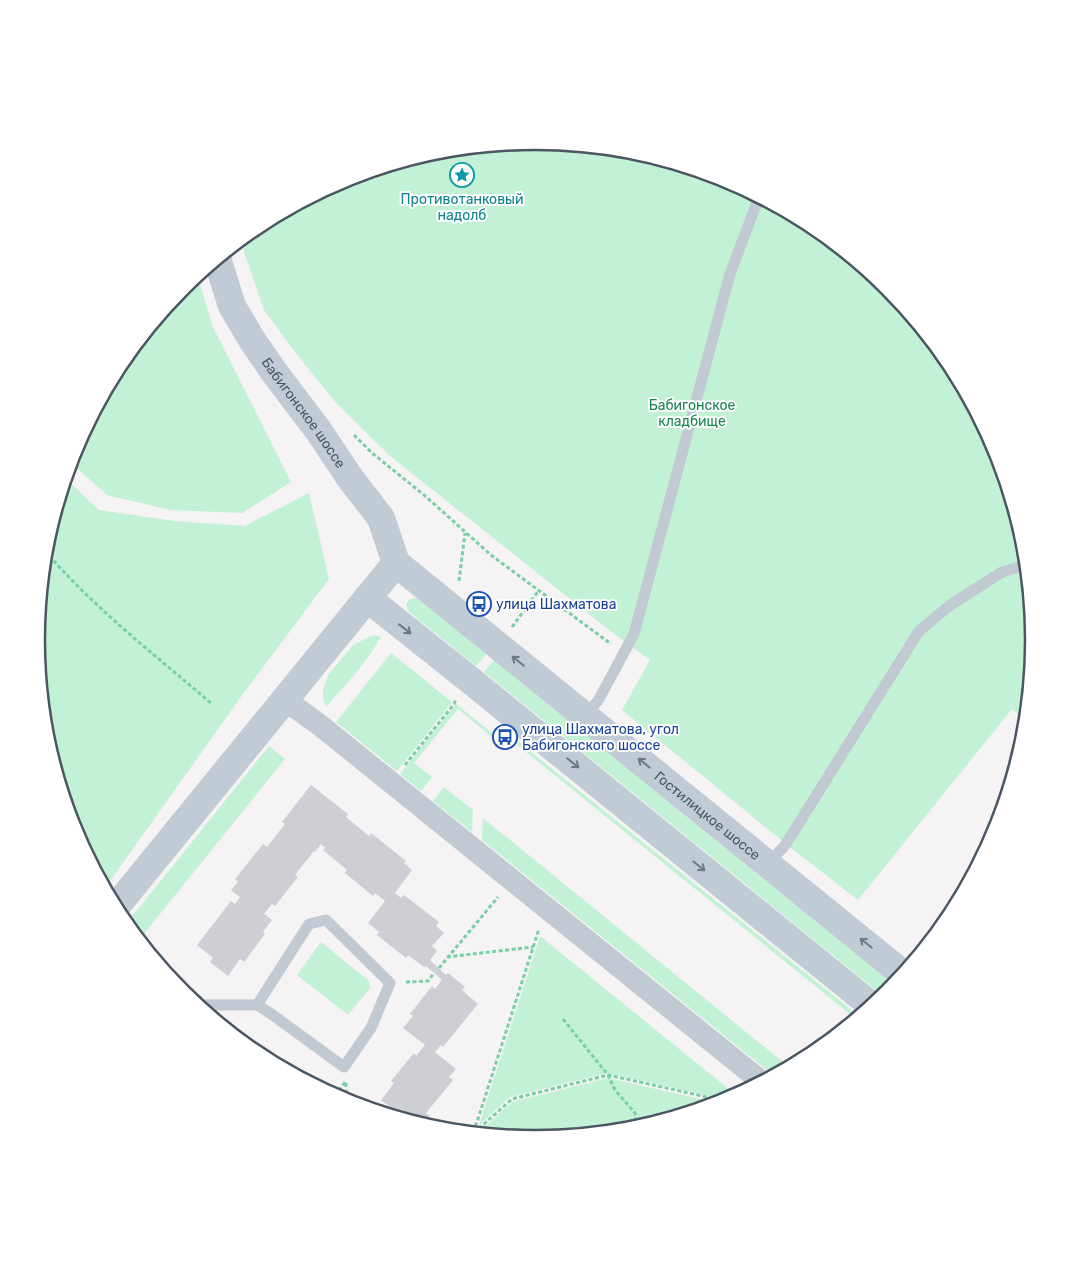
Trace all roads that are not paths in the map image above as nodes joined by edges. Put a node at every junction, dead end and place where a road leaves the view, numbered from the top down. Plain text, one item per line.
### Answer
1 (757, 203) edge
2 (220, 265) edge
3 (396, 563) junction
4 (1020, 567) edge
5 (367, 598) junction
6 (284, 699) junction
7 (586, 716) junction
8 (768, 864) junction
9 (121, 901) edge
10 (897, 969) edge
11 (866, 1001) edge
12 (209, 1005) edge
13 (257, 1006) junction
14 (756, 1077) edge

1 - 7 lane
2 - 3 street, Бабигонское шоссе
3 - 5 street
7 -> 3 street, Гостилицкое шоссе
4 - 8 lane
5 - 6 street
5 -> 11 street
6 - 9 street
6 - 14 street
8 -> 7 street, Гостилицкое шоссе
10 -> 8 street, Гостилицкое шоссе
12 - 13 lane
13 - 13 lane

